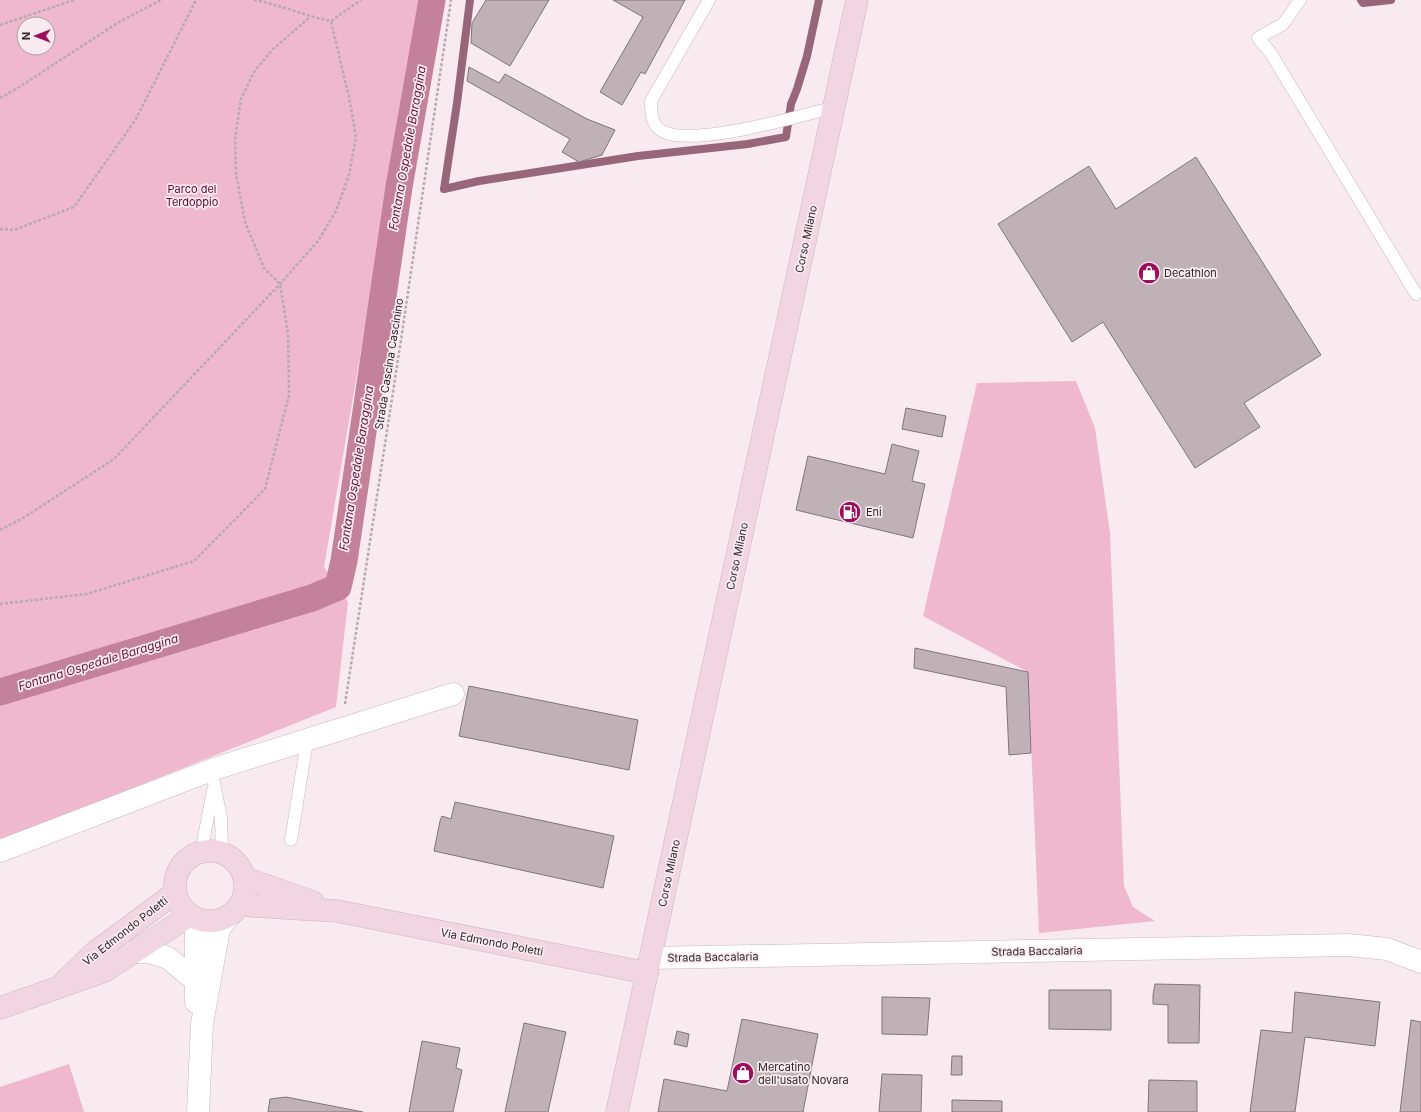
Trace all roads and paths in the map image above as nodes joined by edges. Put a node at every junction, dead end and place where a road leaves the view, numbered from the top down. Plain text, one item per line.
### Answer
1 (74, 0) edge
2 (161, 0) edge
3 (196, 0) edge
4 (254, 0) edge
5 (361, 0) edge
6 (451, 0) edge
7 (709, 0) edge
8 (858, 0) edge
9 (1300, 0) edge
10 (310, 16) junction
11 (331, 21) junction
12 (0, 25) edge
13 (0, 98) edge
14 (835, 107) junction
15 (0, 229) edge
16 (280, 284) junction
17 (1416, 294) dead end
18 (0, 530) edge
19 (0, 604) edge
20 (453, 694) dead end
21 (341, 730) junction
22 (307, 741) junction
23 (214, 776) junction
24 (291, 840) dead end
25 (0, 851) edge
26 (200, 853) junction
27 (222, 854) junction
28 (244, 878) junction
29 (176, 892) junction
30 (233, 911) junction
31 (337, 911) junction
32 (193, 917) junction
33 (133, 952) junction
34 (1421, 962) edge
35 (648, 966) junction
36 (196, 981) junction
37 (57, 988) junction
38 (0, 1008) edge
39 (202, 1024) junction
40 (198, 1112) edge
41 (617, 1112) edge

1 - 12 path
2 - 13 path
3 - 15 path
4 - 10 path
5 - 11 path
6 - 21 path, Strada Cascina Cascinino
7 - 14 lane
8 - 14 main road, Corso Milano
9 - 17 lane
10 - 11 path
10 - 16 path
11 - 16 path
14 - 35 main road, Corso Milano
16 - 18 path
16 - 19 path
20 - 21 street
21 - 22 street
22 - 23 street
22 - 24 lane
23 - 25 street
23 - 26 lane
23 - 27 lane
26 - 27 main road
26 - 29 main road, Via Edmondo Poletti
27 - 28 main road
28 - 30 main road
28 - 31 main road, Via Edmondo Poletti
29 - 32 main road, Via Edmondo Poletti
29 - 37 main road, Via Edmondo Poletti
30 - 31 main road, Via Edmondo Poletti
30 - 32 main road, Via Edmondo Poletti
30 - 39 street
31 - 35 main road, Via Edmondo Poletti
32 - 33 main road, Via Edmondo Poletti
32 - 36 street
33 - 36 street
33 - 37 main road, Via Edmondo Poletti
34 - 35 street, Strada Baccalaria
35 - 41 main road, Corso Milano
36 - 39 street
37 - 38 main road, Via Edmondo Poletti
39 - 40 street

